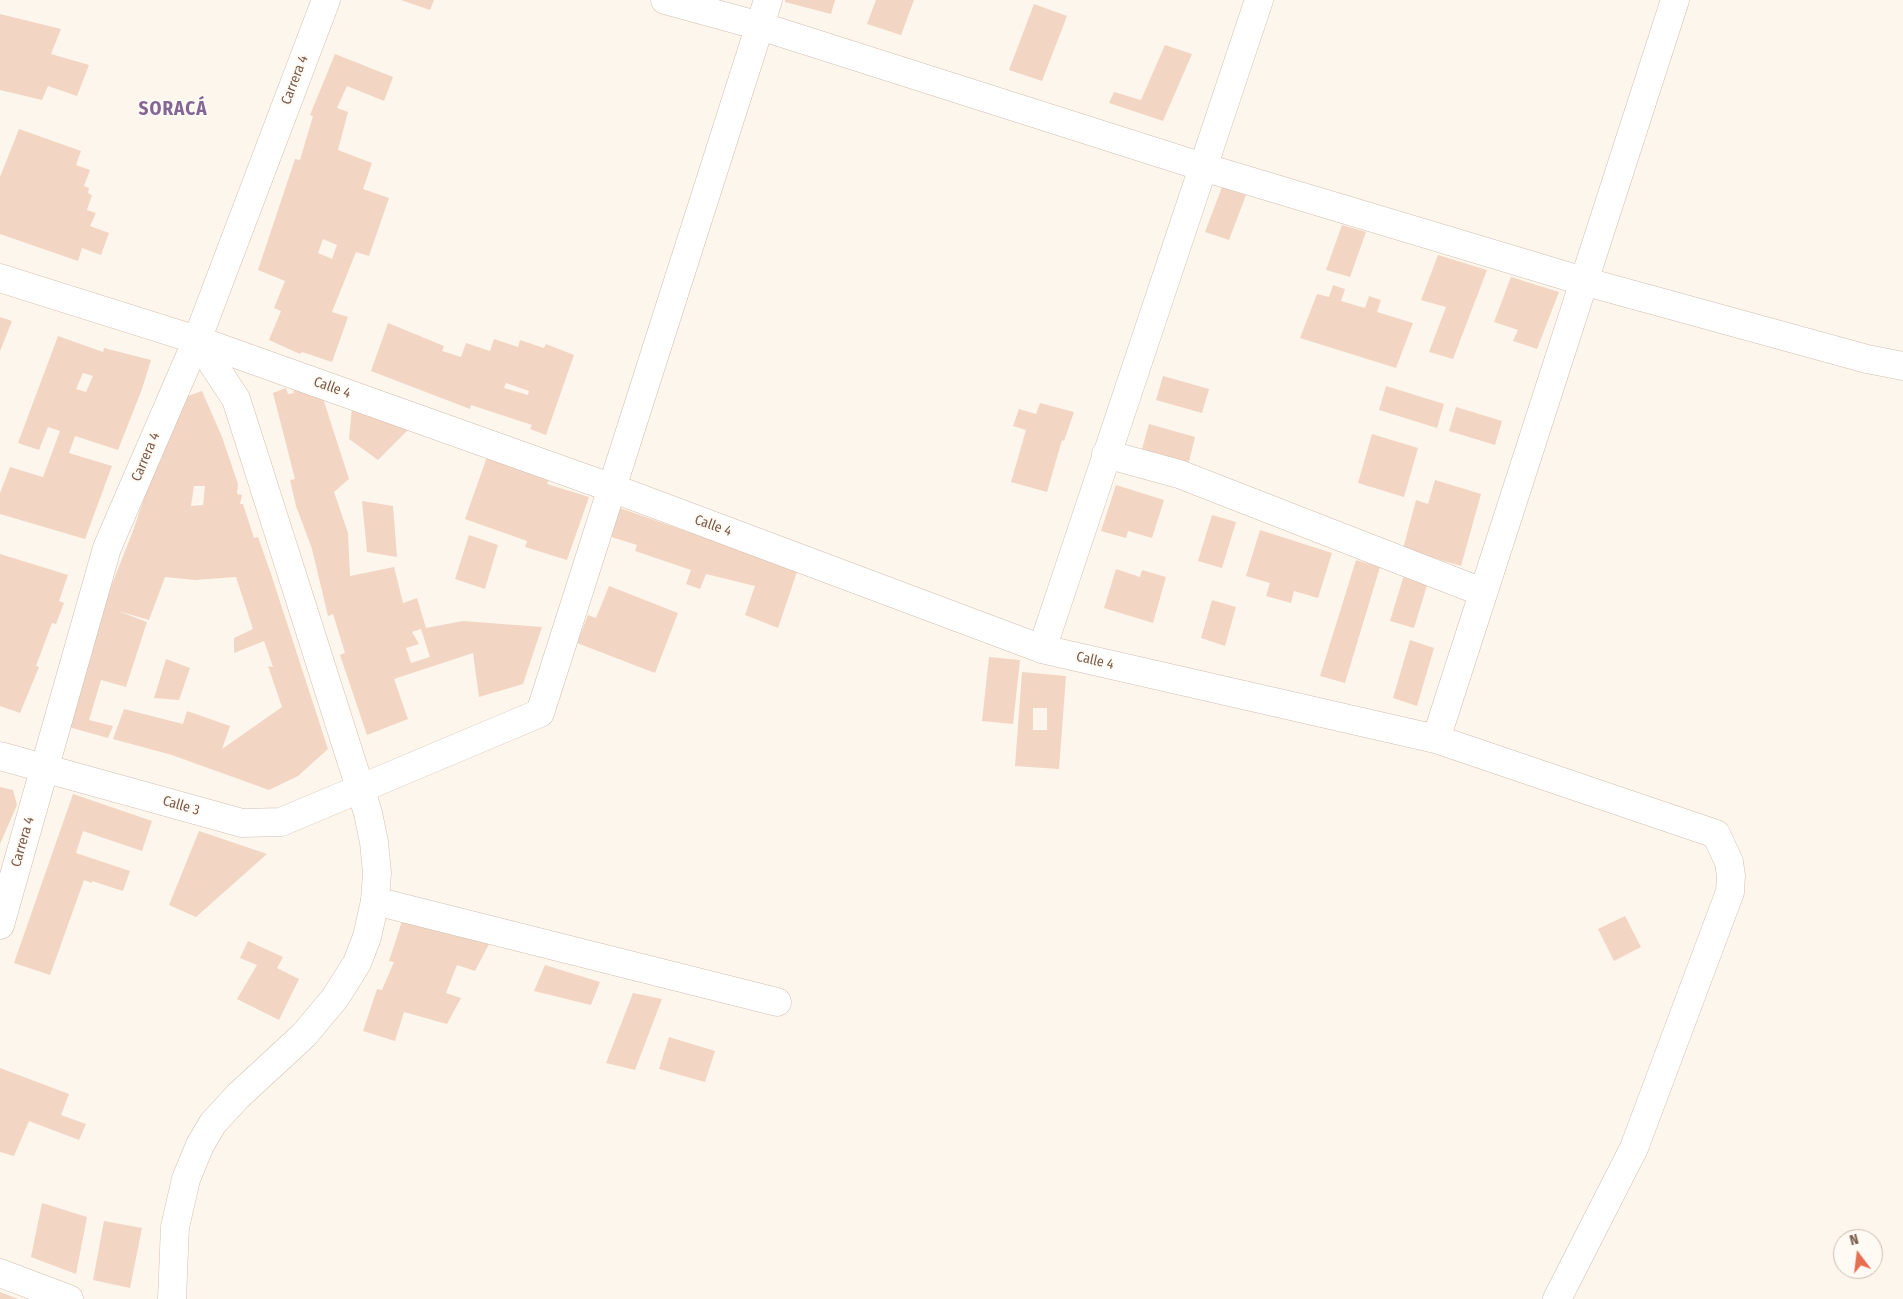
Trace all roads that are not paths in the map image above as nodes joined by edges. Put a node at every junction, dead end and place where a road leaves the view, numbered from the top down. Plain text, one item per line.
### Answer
1 (326, 0) edge
2 (664, 0) edge
3 (768, 0) edge
4 (1259, 0) edge
5 (1675, 0) edge
6 (760, 26) junction
7 (1203, 167) junction
8 (0, 278) edge
9 (1583, 280) junction
10 (197, 340) junction
11 (1903, 366) edge
12 (1106, 454) junction
13 (612, 488) junction
14 (1482, 592) junction
15 (1042, 649) junction
16 (1436, 739) junction
17 (0, 756) edge
18 (44, 768) junction
19 (359, 789) junction
20 (375, 901) junction
21 (0, 925) edge
22 (777, 1002) dead end
23 (0, 1273) edge
24 (69, 1299) edge
25 (172, 1299) edge
26 (1556, 1299) edge

1 - 10 street, Carrera 4
2 - 6 street
3 - 6 street, Calle 3
4 - 7 street
5 - 9 street
6 - 7 street
6 - 13 street, Calle 3
7 - 9 street
7 - 12 street
8 - 10 street, Calle 4
9 - 11 street
9 - 14 street
10 - 13 street, Calle 4
10 - 18 street, Carrera 4
10 - 19 street
12 - 14 street
12 - 15 street
13 - 15 street, Calle 4
13 - 19 street, Calle 3
14 - 16 street
15 - 16 street, Calle 4
16 - 26 street, Calle 4
17 - 18 street, Calle 3
18 - 19 street, Calle 3
18 - 21 street, Carrera 4
19 - 20 street
20 - 22 street
20 - 25 street
23 - 24 street

